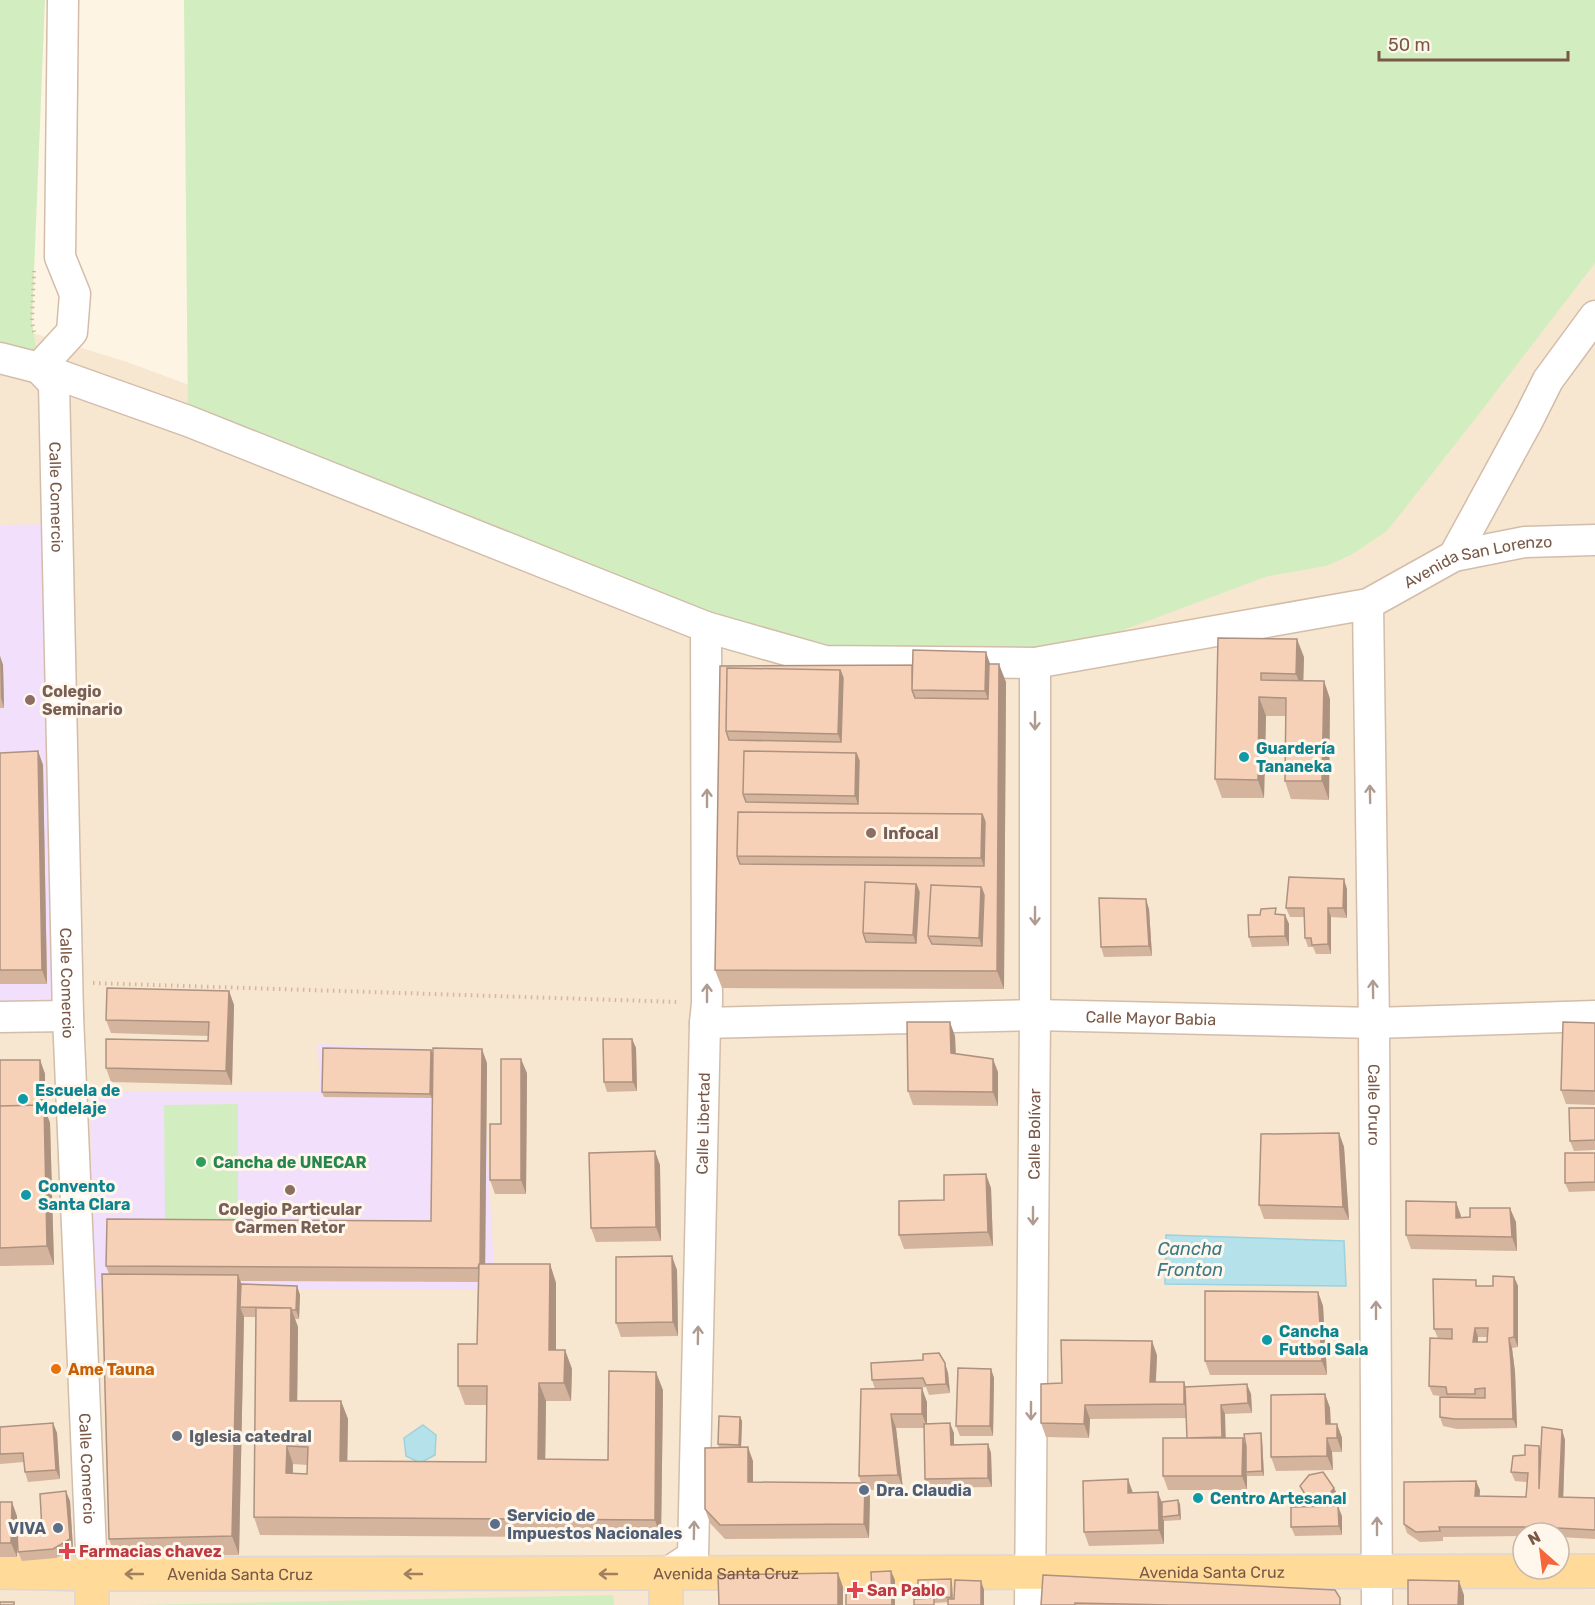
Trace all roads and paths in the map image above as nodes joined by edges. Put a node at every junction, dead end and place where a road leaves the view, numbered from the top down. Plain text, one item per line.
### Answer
1 (63, 0) edge
2 (1595, 316) edge
3 (0, 358) edge
4 (39, 368) junction
5 (1595, 540) edge
6 (1454, 556) junction
7 (1368, 604) junction
8 (706, 627) junction
9 (1035, 663) junction
10 (68, 982) junction
11 (706, 1013) junction
12 (1035, 1015) junction
13 (68, 1016) junction
14 (1595, 1016) edge
15 (0, 1017) edge
16 (1374, 1023) junction
17 (1595, 1571) edge
18 (0, 1572) edge
19 (1030, 1572) junction
20 (1377, 1572) junction
21 (92, 1589) edge
22 (666, 1590) edge
23 (1030, 1605) edge
24 (1377, 1605) edge

1 - 4 street
2 - 6 street
3 - 4 street, Avenida San Lorenzo
4 - 8 street, Avenida San Lorenzo
4 - 10 street, Calle Comercio
5 - 6 street, Avenida San Lorenzo
6 - 7 street, Avenida San Lorenzo
7 - 9 street, Avenida San Lorenzo
16 -> 7 street, Calle Oruro
8 - 9 street, Avenida San Lorenzo
11 -> 8 street, Calle Libertad
9 -> 12 street, Calle Bolívar
10 - 11 path
10 - 13 street, Calle Comercio
11 - 12 street, Calle Mayor Babia
22 -> 11 street, Calle Libertad
12 - 16 street, Calle Mayor Babia
12 -> 19 street, Calle Bolívar
13 - 15 street
13 - 21 street, Calle Comercio
14 - 16 street, Calle Mayor Babia
20 -> 16 street, Calle Oruro
17 - 20 main road, Avenida Santa Cruz
18 - 21 main road, Avenida Santa Cruz
19 - 20 main road, Avenida Santa Cruz
19 - 22 main road, Avenida Santa Cruz
19 - 23 street, Calle Bolívar
20 - 24 street, Calle Oruro
22 -> 21 main road, Avenida Santa Cruz

